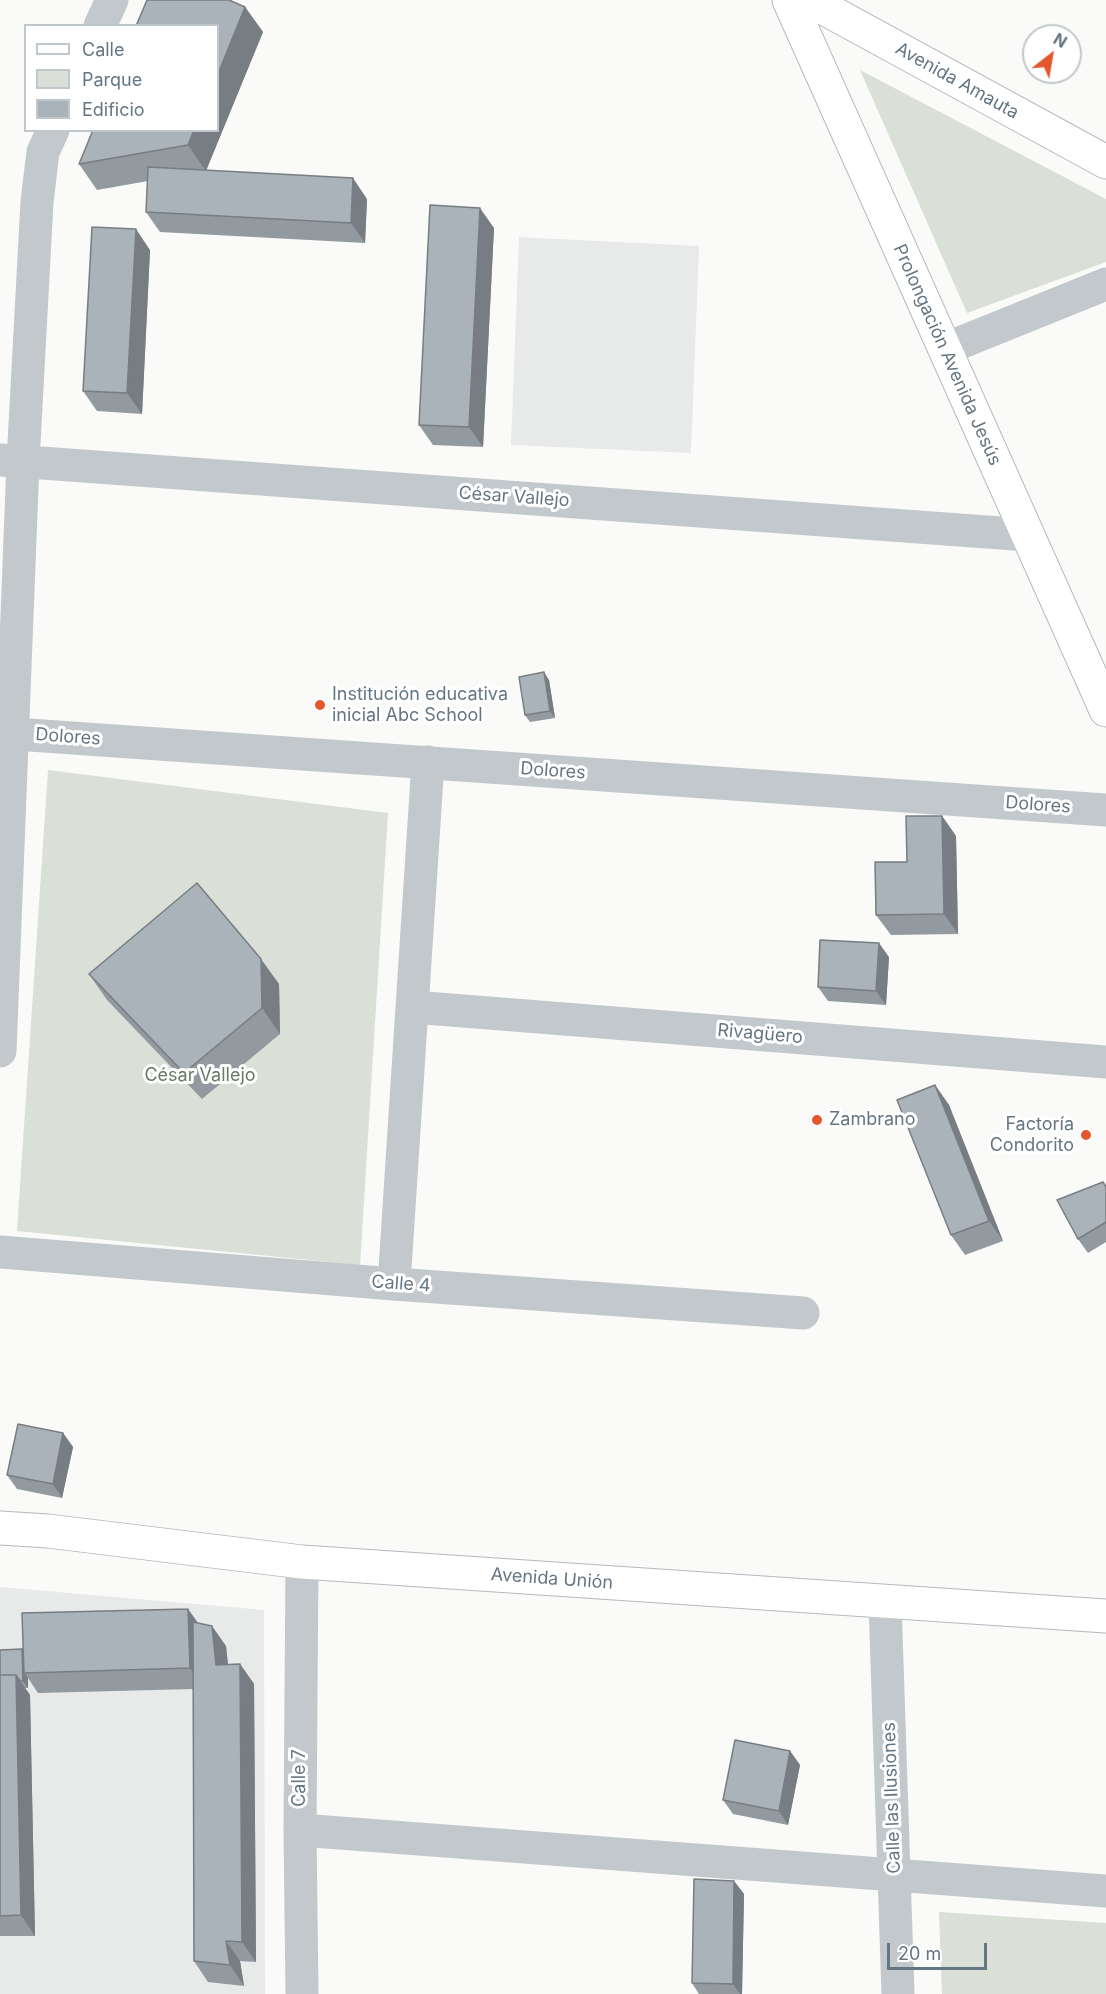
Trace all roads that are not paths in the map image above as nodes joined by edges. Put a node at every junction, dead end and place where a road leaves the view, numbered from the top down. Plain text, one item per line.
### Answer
1 (111, 0) edge
2 (789, 0) edge
3 (809, 0) edge
4 (101, 24) edge
5 (52, 132) edge
6 (1106, 162) edge
7 (1106, 284) edge
8 (945, 349) junction
9 (12, 461) edge
10 (1028, 535) junction
11 (1106, 710) edge
12 (7, 733) edge
13 (428, 762) junction
14 (1106, 810) edge
15 (413, 1007) junction
16 (0, 1051) edge
17 (1106, 1062) edge
18 (0, 1252) edge
19 (394, 1284) junction
20 (803, 1313) dead end
21 (0, 1528) edge
22 (302, 1562) junction
23 (885, 1602) junction
24 (1106, 1616) edge
25 (300, 1830) junction
26 (895, 1876) junction
27 (1106, 1891) edge
28 (302, 1994) edge
29 (898, 1994) edge

1 - 4 street
2 - 8 street, Prolongación Avenida Jesús
3 - 6 street, Avenida Amauta
5 - 9 street
7 - 8 street
8 - 10 street, Prolongación Avenida Jesús
9 - 10 street, César Vallejo
9 - 12 street
10 - 11 street, Prolongación Avenida Jesús
12 - 13 street, Dolores
12 - 16 street
13 - 14 street, Dolores
13 - 15 street
15 - 17 street, Rivagüero
15 - 19 street
18 - 19 street, Calle 4
19 - 20 street, Calle 4
21 - 22 street, Avenida Unión
22 - 23 street, Avenida Unión
22 - 25 street, Calle 7
23 - 24 street, Avenida Unión
23 - 26 street, Calle las Ilusiones
25 - 26 street
25 - 28 street, Calle 7
26 - 27 street
26 - 29 street, Calle las Ilusiones

